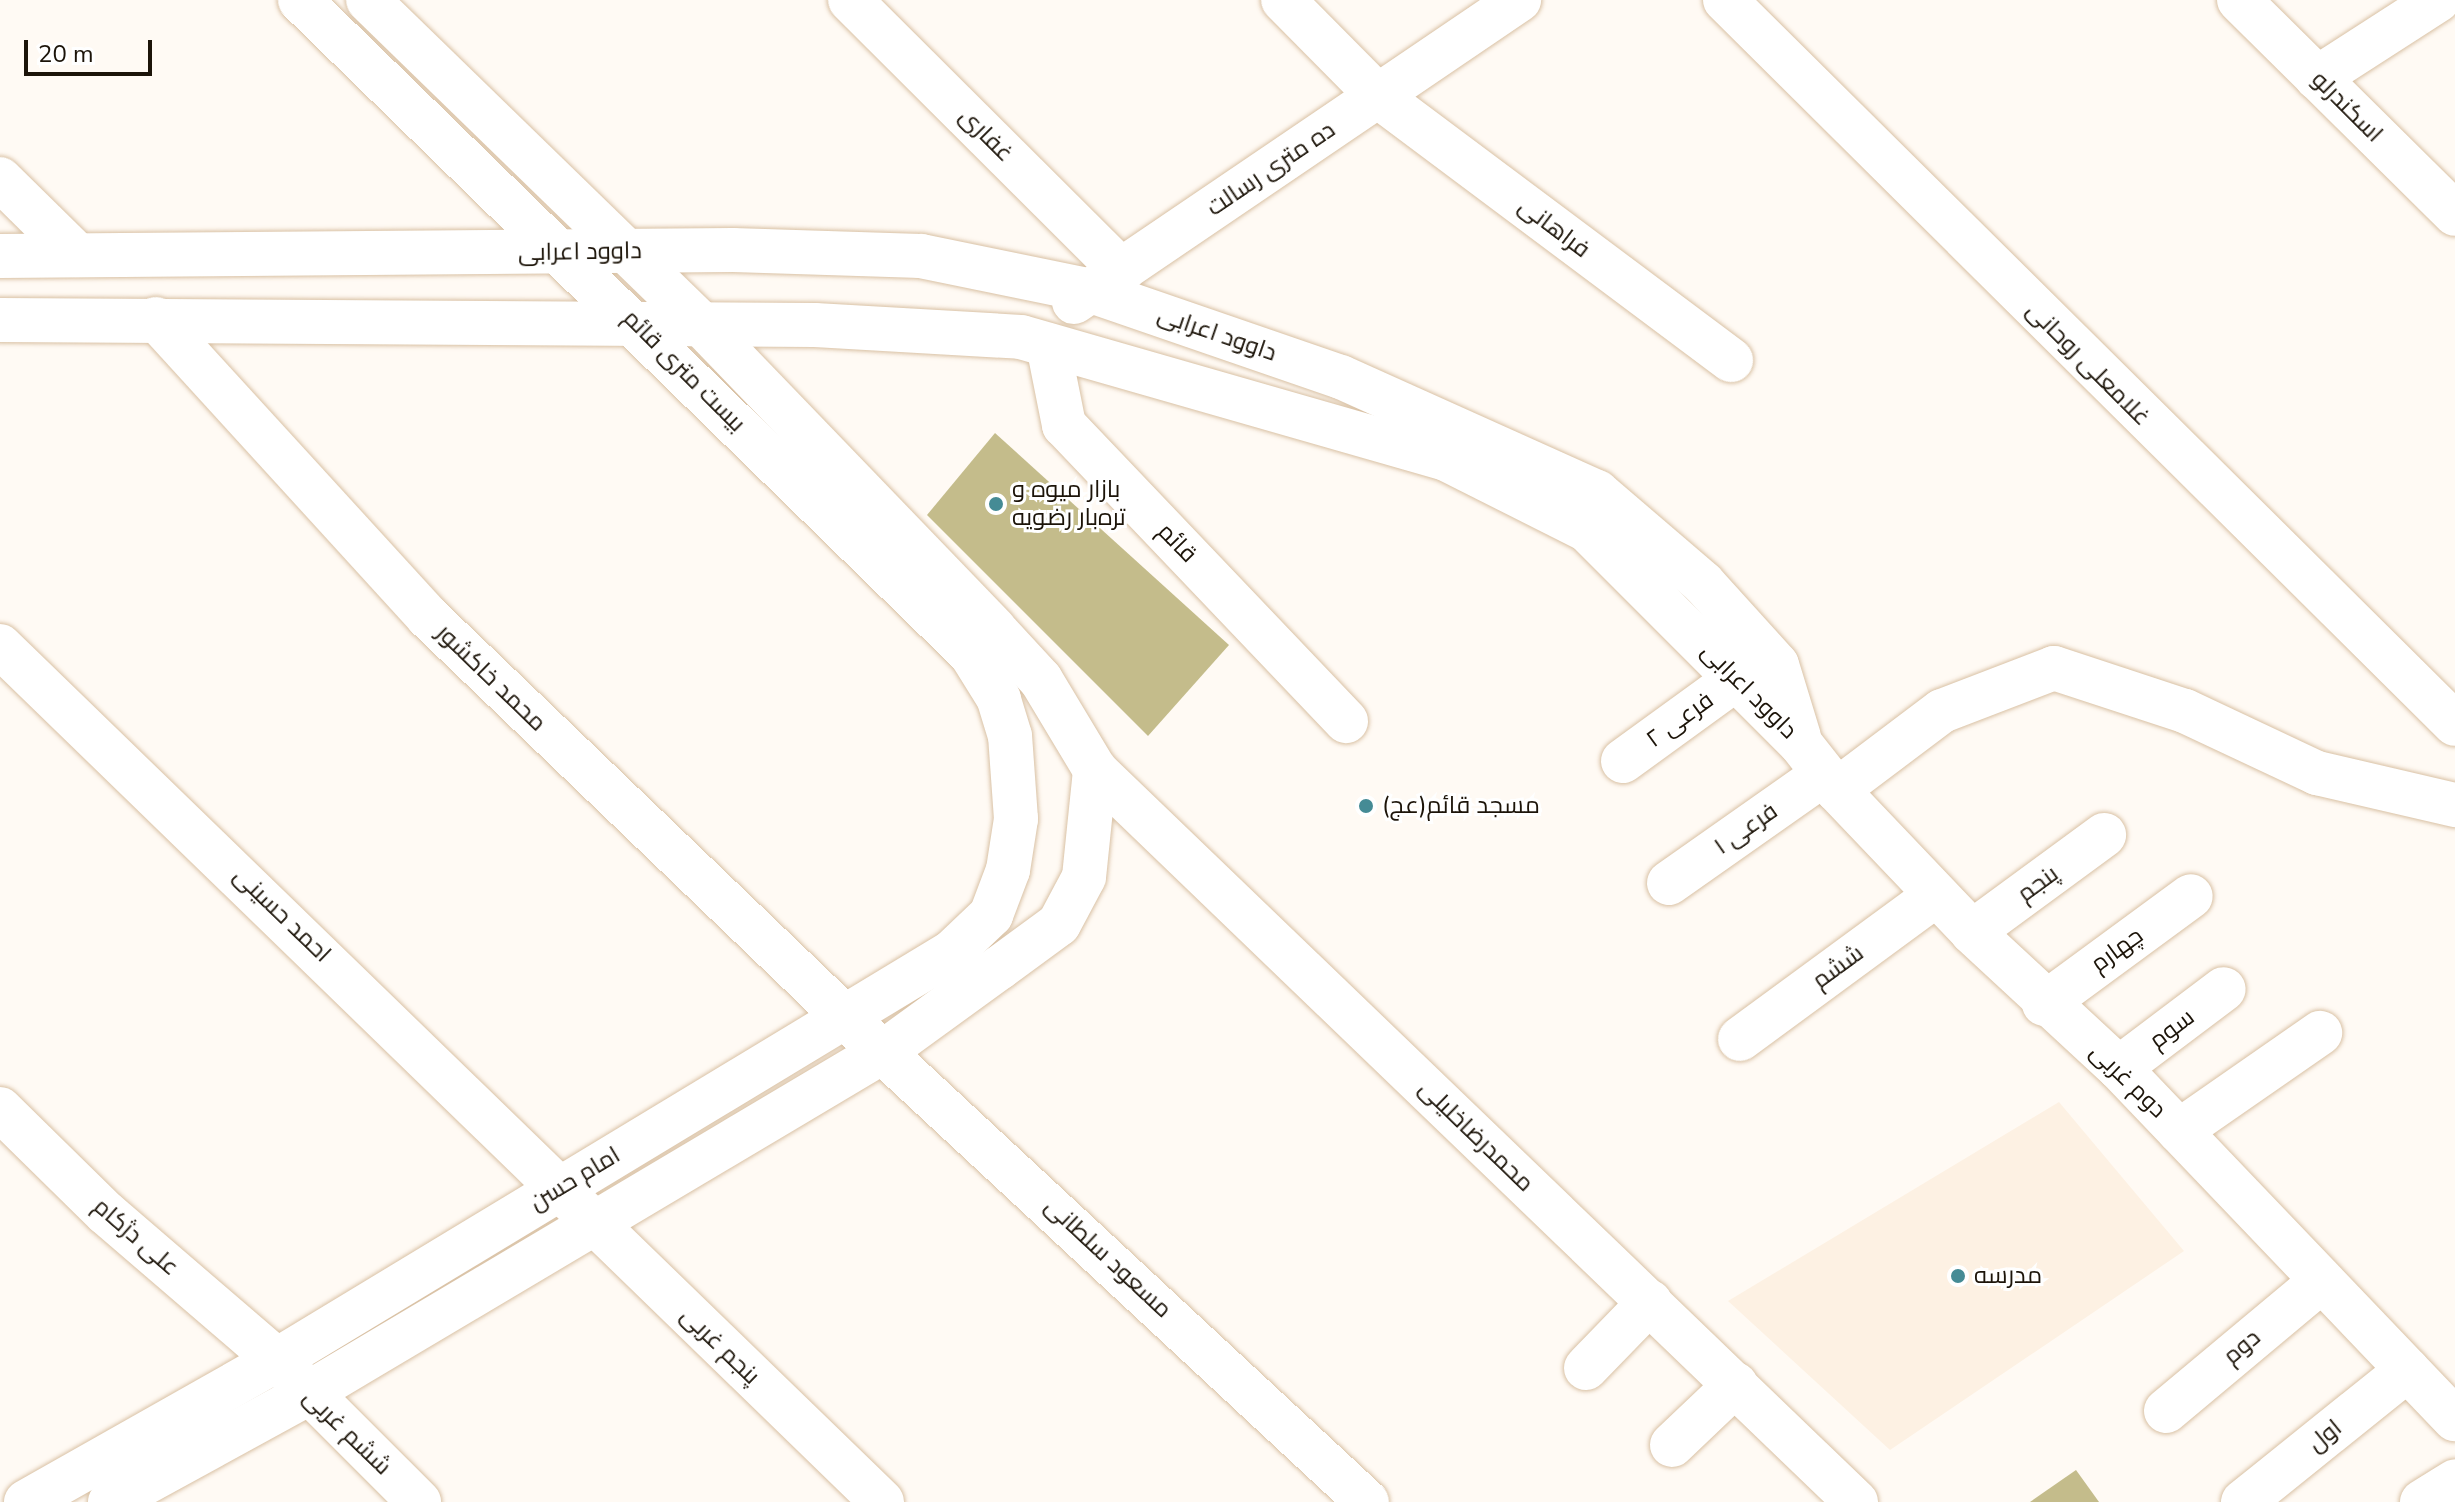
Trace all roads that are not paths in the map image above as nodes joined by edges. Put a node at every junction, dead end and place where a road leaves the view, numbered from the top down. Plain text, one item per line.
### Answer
1 (300, 0) edge
2 (368, 0) edge
3 (850, 0) edge
4 (1283, 0) edge
5 (1519, 0) edge
6 (1725, 0) edge
7 (2239, 0) edge
8 (2438, 0) edge
9 (2317, 78) junction
10 (1378, 96) junction
11 (0, 179) edge
12 (2455, 214) edge
13 (627, 251) junction
14 (564, 253) junction
15 (77, 255) junction
16 (0, 256) edge
17 (1106, 281) junction
18 (156, 319) junction
19 (0, 320) edge
20 (636, 323) junction
21 (700, 323) junction
22 (1034, 341) junction
23 (1731, 360) dead end
24 (0, 646) edge
25 (1736, 679) junction
26 (1346, 721) dead end
27 (2455, 724) edge
28 (1623, 761) dead end
29 (1820, 769) junction
30 (1095, 770) junction
31 (1017, 775) joint
32 (2455, 805) edge
33 (2104, 835) dead end
34 (1669, 883) dead end
35 (1936, 895) junction
36 (2191, 896) dead end
37 (1972, 932) junction
38 (2224, 989) dead end
39 (2044, 1004) junction
40 (846, 1018) junction
41 (2320, 1033) dead end
42 (1740, 1039) dead end
43 (886, 1050) junction
44 (2119, 1068) junction
45 (0, 1109) edge
46 (2179, 1131) junction
47 (560, 1188) junction
48 (591, 1223) junction
49 (2319, 1283) junction
50 (1650, 1302) junction
51 (277, 1360) junction
52 (1586, 1368) dead end
53 (2407, 1370) junction
54 (1736, 1384) junction
55 (307, 1394) junction
56 (2166, 1411) dead end
57 (2455, 1419) edge
58 (1672, 1445) dead end
59 (2455, 1481) edge
60 (26, 1502) edge
61 (110, 1502) edge
62 (419, 1502) edge
63 (882, 1502) edge
64 (1367, 1502) edge
65 (1856, 1502) edge
66 (2243, 1502) edge
67 (2422, 1502) edge

1 - 14 street, بیست متری قائم
2 - 13 street, بیست متری قائم
3 - 17 street, غفاری
4 - 10 street, فراهانی
5 - 10 street, ده متری رسالت
6 - 27 street, غلامعلی روحانی
7 - 9 street, اسکندرلو
8 - 9 street
9 - 12 street, اسکندرلو
10 - 17 street, ده متری رسالت
10 - 23 street, فراهانی
11 - 15 street
13 - 14 street, داوود اعرابی
13 - 17 street, داوود اعرابی
13 - 21 street, بیست متری قائم
14 - 15 street, داوود اعرابی
14 - 20 street, بیست متری قائم
15 - 16 street, داوود اعرابی
17 - 22 street, ده متری رسالت
17 - 29 street, داوود اعرابی
18 - 19 street, داوود اعرابی
18 - 20 street, داوود اعرابی
18 - 40 street, محمد خاکشور
20 - 21 street, داوود اعرابی
20 - 31 street, بیست متری قائم
21 - 22 street, داوود اعرابی
21 - 30 street, بیست متری قائم
22 - 25 street, داوود اعرابی
22 - 26 street, قائم
24 - 47 street, احمد حسینی
25 - 28 street, فرعی ۲
25 - 29 street, داوود اعرابی
29 - 32 street, فرعی ۱
29 - 34 street, فرعی ۱
29 - 35 street, دوم غربی
30 - 43 street, امام حسن
30 - 50 street, محمدرضاخلیلی
31 - 40 street, امام حسن
33 - 37 street, پنجم
35 - 37 street, دوم غربی
35 - 42 street, ششم
36 - 39 street, چهارم
37 - 39 street, دوم غربی
38 - 44 street, سوم
39 - 44 street, دوم غربی
40 - 43 street, مسعود سلطانی
40 - 47 street, امام حسن
41 - 46 street
43 - 48 street, امام حسن
43 - 64 street, مسعود سلطانی
44 - 46 street, دوم غربی
45 - 51 street, علی دژکام
46 - 49 street, دوم غربی
47 - 48 street, پنجم غربی
47 - 51 street, امام حسن
48 - 55 street, امام حسن
48 - 63 street, پنجم غربی
49 - 53 street, دوم غربی
49 - 56 street, دوم
50 - 52 street
50 - 54 street, محمدرضاخلیلی
51 - 55 street, ششم غربی
51 - 60 street, امام حسن
53 - 57 street, دوم غربی
53 - 66 street, اول
54 - 58 street
54 - 65 street, محمدرضاخلیلی
55 - 61 street, امام حسن
55 - 62 street, ششم غربی
59 - 67 street

